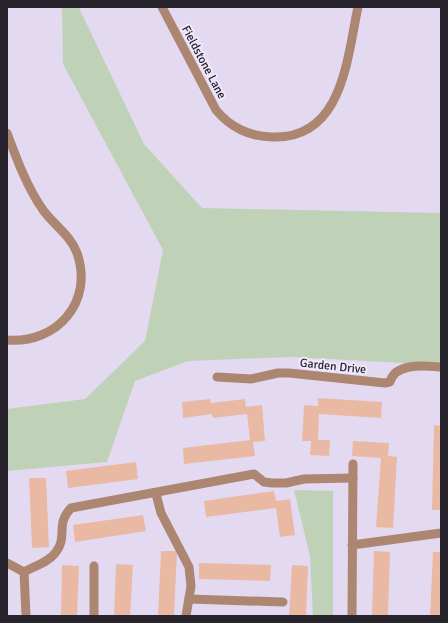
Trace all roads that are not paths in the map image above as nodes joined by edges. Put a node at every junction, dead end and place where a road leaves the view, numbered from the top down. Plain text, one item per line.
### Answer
1 (162, 7) edge
2 (358, 7) edge
3 (7, 133) edge
4 (10, 150) edge
5 (7, 340) edge
6 (441, 367) edge
7 (217, 377) dead end
8 (353, 464) dead end
9 (353, 478) junction
10 (156, 494) junction
11 (441, 532) edge
12 (352, 545) junction
13 (7, 563) edge
14 (94, 566) dead end
15 (24, 572) junction
16 (189, 599) junction
17 (283, 602) dead end
18 (352, 615) edge
19 (26, 616) edge
20 (94, 616) edge
21 (186, 616) edge

1 - 2 street, Fieldstone Lane
3 - 4 street
4 - 5 street
6 - 7 street, Garden Drive
8 - 9 street
9 - 10 street
9 - 12 street
10 - 15 street
10 - 16 street
11 - 12 street
12 - 18 street
13 - 15 street
14 - 20 street
15 - 19 street
16 - 17 street
16 - 21 street

